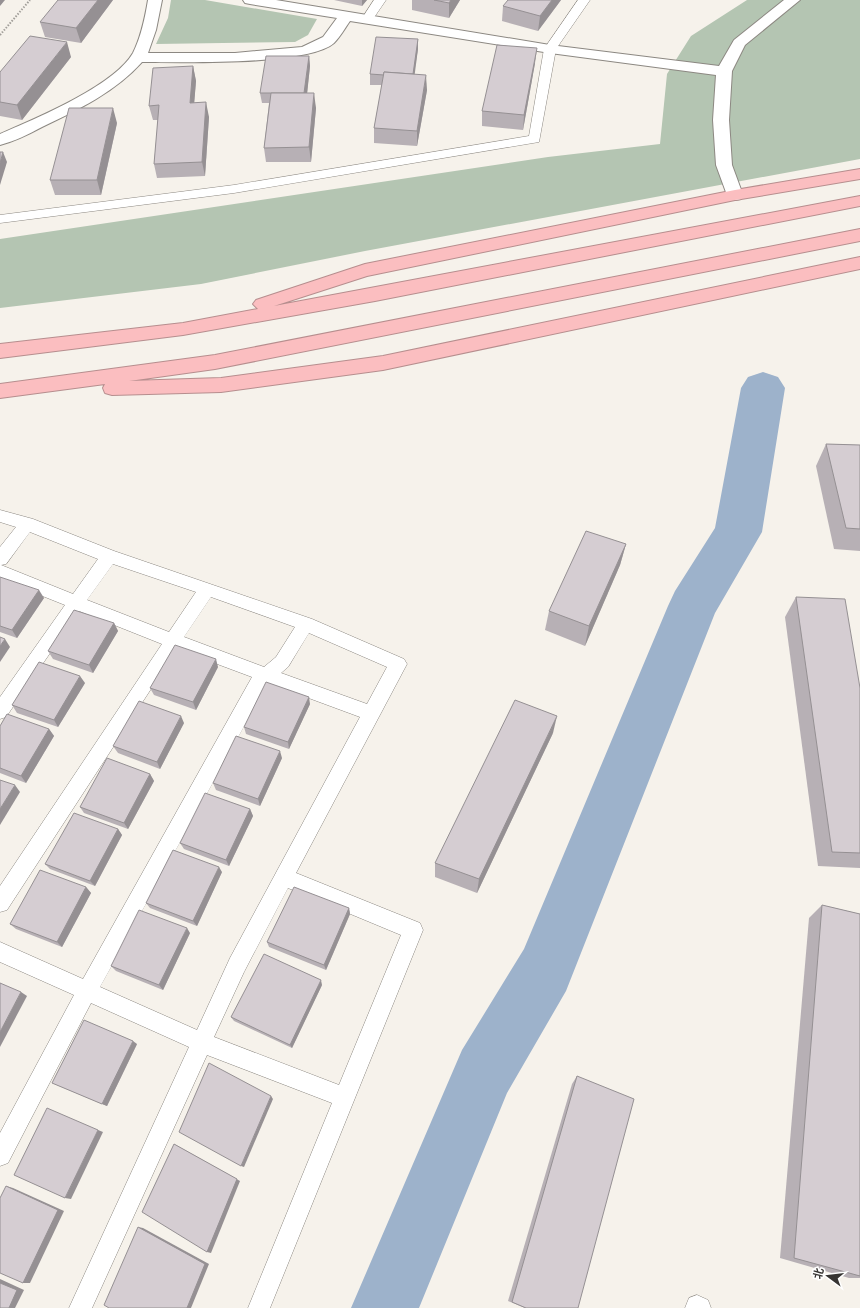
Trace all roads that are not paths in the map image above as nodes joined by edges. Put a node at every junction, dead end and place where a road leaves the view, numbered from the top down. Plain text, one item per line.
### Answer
1 (155, 0) edge
2 (250, 0) edge
3 (380, 0) edge
4 (584, 0) edge
5 (793, 0) edge
6 (346, 16) junction
7 (367, 20) junction
8 (550, 49) junction
9 (137, 58) junction
10 (724, 71) junction
11 (0, 140) edge
12 (860, 174) edge
13 (734, 195) junction
14 (860, 201) edge
15 (0, 219) edge
16 (860, 235) edge
17 (860, 263) edge
18 (183, 329) junction
19 (0, 351) edge
20 (4, 391) edge
21 (0, 516) edge
22 (26, 524) junction
23 (109, 556) junction
24 (0, 559) edge
25 (0, 572) edge
26 (207, 589) junction
27 (76, 602) junction
28 (306, 624) junction
29 (172, 640) junction
30 (266, 674) junction
31 (0, 711) edge
32 (372, 714) junction
33 (284, 877) junction
34 (0, 903) edge
35 (0, 952) edge
36 (87, 991) junction
37 (200, 1042) junction
38 (344, 1096) junction
39 (0, 1155) edge
40 (80, 1308) edge
41 (259, 1308) edge
42 (696, 1308) edge
43 (700, 1308) edge

1 - 9 street
2 - 6 street
3 - 7 lane
4 - 8 lane
5 - 10 street
6 - 7 street
6 - 9 street
7 - 8 street
8 - 10 street
8 - 15 lane
9 - 11 street
10 - 13 street
12 - 13 highway
13 - 18 highway
14 - 18 highway
16 - 20 highway
17 - 20 highway
18 - 19 highway
21 - 22 lane
22 - 23 lane
22 - 24 lane
23 - 26 lane
23 - 27 lane
25 - 27 lane
26 - 28 lane
26 - 29 lane
27 - 29 lane
27 - 31 lane
28 - 30 lane
28 - 32 lane
29 - 30 lane
29 - 34 lane
30 - 32 lane
30 - 36 lane
32 - 33 lane
33 - 37 lane
33 - 38 lane
35 - 36 lane
36 - 37 lane
36 - 39 lane
37 - 38 lane
37 - 40 lane
38 - 41 lane
42 - 43 lane

